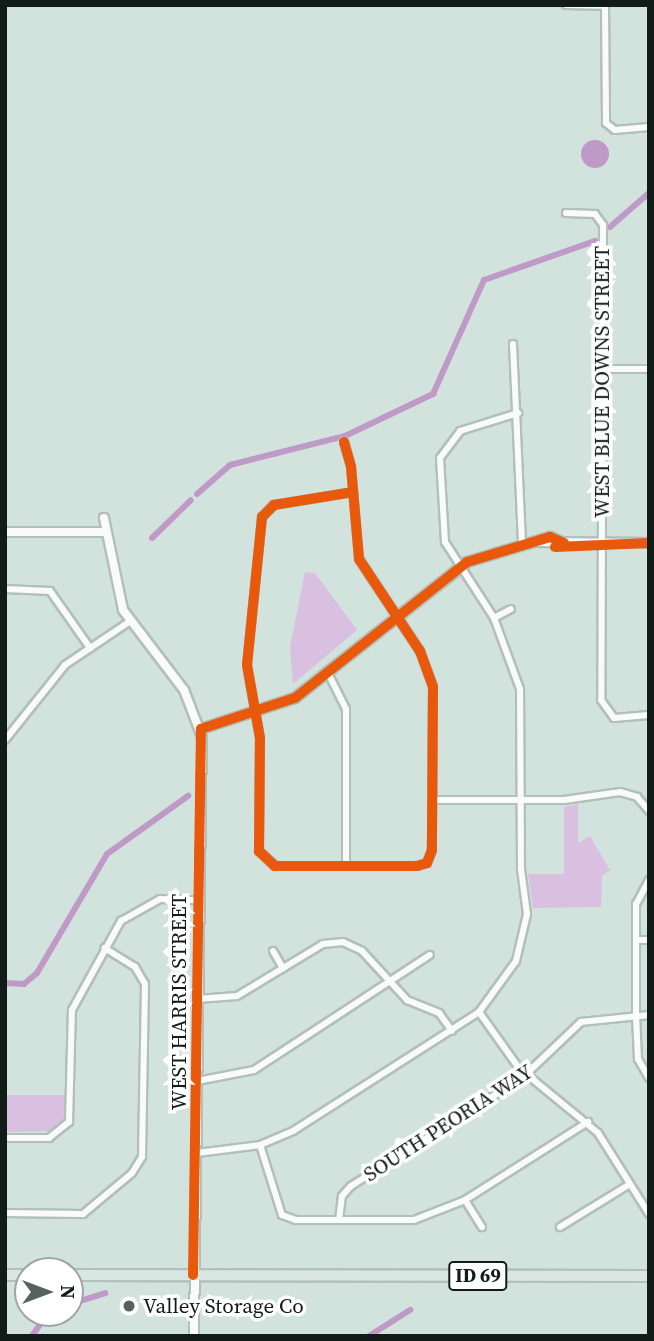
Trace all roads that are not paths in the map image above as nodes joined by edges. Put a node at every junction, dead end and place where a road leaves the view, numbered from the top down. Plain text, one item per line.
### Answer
1 (566, 5) edge
2 (605, 5) edge
3 (649, 127) edge
4 (566, 213) dead end
5 (513, 344) dead end
6 (602, 369) junction
7 (649, 369) edge
8 (518, 413) junction
9 (344, 442) dead end
10 (353, 492) junction
11 (104, 518) dead end
12 (5, 532) edge
13 (104, 532) junction
14 (602, 543) junction
15 (649, 543) edge
16 (522, 544) junction
17 (458, 567) junction
18 (5, 589) edge
19 (511, 609) dead end
20 (394, 616) junction
21 (494, 618) junction
22 (129, 622) junction
23 (90, 648) junction
24 (327, 671) junction
25 (257, 715) junction
26 (649, 715) edge
27 (201, 729) junction
28 (5, 740) edge
29 (432, 800) junction
30 (521, 800) junction
31 (649, 811) edge
32 (346, 865) junction
33 (647, 881) edge
34 (196, 900) junction
35 (636, 940) junction
36 (649, 940) edge
37 (105, 948) junction
38 (273, 951) dead end
39 (430, 955) dead end
40 (284, 968) junction
41 (390, 985) junction
42 (197, 999) junction
43 (479, 1012) junction
44 (636, 1015) junction
45 (649, 1015) edge
46 (452, 1031) junction
47 (527, 1074) junction
48 (649, 1078) edge
49 (197, 1080) junction
50 (588, 1122) junction
51 (5, 1138) edge
52 (260, 1145) junction
53 (197, 1153) junction
54 (630, 1184) junction
55 (465, 1200) junction
56 (648, 1212) edge
57 (5, 1213) edge
58 (339, 1220) junction
59 (482, 1227) dead end
60 (560, 1227) dead end
61 (84, 1275) edge
62 (193, 1275) junction
63 (649, 1276) edge
64 (194, 1336) edge

1 - 2 street
2 - 3 street
4 - 6 street, WEST BLUE DOWNS STREET
5 - 8 street
6 - 7 street
6 - 14 street, WEST BLUE DOWNS STREET
8 - 16 street
8 - 17 street
9 - 10 street
10 - 20 street
10 - 25 street
11 - 13 street, WEST HARRIS STREET
12 - 13 street
13 - 22 street, WEST HARRIS STREET
14 - 15 street
14 - 16 street
14 - 26 street, WEST BLUE DOWNS STREET
16 - 17 street
17 - 20 street
17 - 21 street
18 - 23 street
19 - 21 street
20 - 24 street
20 - 29 street
21 - 30 street
22 - 23 street
22 - 27 street, WEST HARRIS STREET
23 - 28 street
24 - 25 street
24 - 32 street
25 - 27 street
25 - 32 street
27 - 34 street, WEST HARRIS STREET
29 - 30 street
29 - 32 street
30 - 31 street
30 - 43 street
33 - 35 street
34 - 37 street
34 - 42 street, WEST HARRIS STREET
35 - 36 street
35 - 44 street
37 - 51 street
37 - 57 street
38 - 40 street
39 - 41 street
40 - 41 street
40 - 42 street
41 - 46 street
41 - 49 street
42 - 49 street, WEST HARRIS STREET
43 - 46 street
43 - 47 street
44 - 45 street, SOUTH PEORIA WAY
44 - 47 street, SOUTH PEORIA WAY
44 - 48 street
46 - 52 street
47 - 50 street
47 - 58 street, SOUTH PEORIA WAY
49 - 53 street, WEST HARRIS STREET
50 - 54 street
50 - 55 street
52 - 53 street
52 - 58 street
53 - 62 street, WEST HARRIS STREET
54 - 56 street
54 - 60 street
55 - 58 street
55 - 59 street
61 - 62 main road, ID 69
62 - 63 main road, ID 69
62 - 64 street, WEST HARRIS STREET

